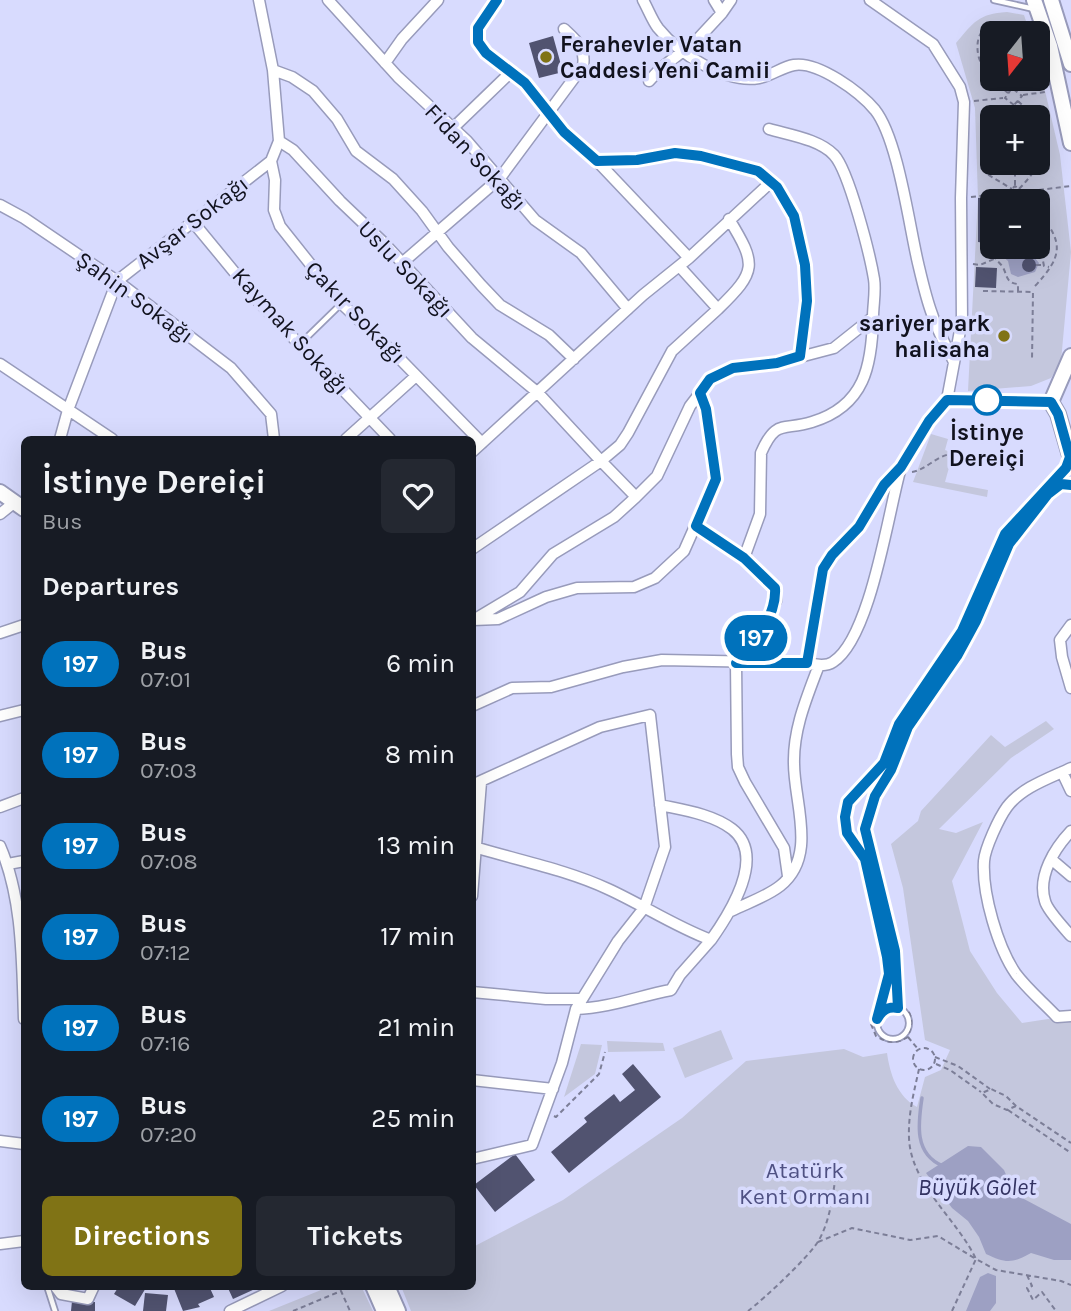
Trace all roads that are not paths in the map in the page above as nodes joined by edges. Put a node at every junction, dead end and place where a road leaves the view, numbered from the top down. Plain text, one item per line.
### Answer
1 (259, 0) edge
2 (328, 0) edge
3 (497, 0) edge
4 (643, 0) edge
5 (714, 0) edge
6 (731, 0) edge
7 (870, 0) edge
8 (994, 0) edge
9 (1051, 0) edge
10 (434, 2) edge
11 (1036, 5) edge
12 (722, 13) junction
13 (564, 29) dead end
14 (684, 51) junction
15 (385, 63) junction
16 (1071, 64) edge
17 (273, 70) junction
18 (511, 72) junction
19 (649, 81) dead end
20 (549, 112) junction
21 (453, 128) junction
22 (769, 129) dead end
23 (279, 141) junction
24 (1071, 143) edge
25 (271, 161) junction
26 (597, 161) junction
27 (500, 178) junction
28 (771, 181) junction
29 (0, 205) edge
30 (729, 219) junction
31 (194, 222) junction
32 (438, 233) junction
33 (689, 258) junction
34 (402, 262) junction
35 (679, 266) junction
36 (117, 281) junction
37 (342, 303) junction
38 (628, 309) junction
39 (718, 309) junction
40 (873, 317) junction
41 (300, 345) junction
42 (800, 356) junction
43 (1071, 356) edge
44 (574, 359) junction
45 (954, 363) junction
46 (0, 364) edge
47 (416, 376) junction
48 (537, 392) junction
49 (700, 393) junction
50 (947, 400) junction
51 (1062, 402) edge
52 (68, 410) junction
53 (371, 418) junction
54 (61, 436) edge
55 (107, 436) edge
56 (274, 436) edge
57 (350, 436) edge
58 (387, 436) edge
59 (475, 436) edge
60 (476, 437) edge
61 (482, 443) junction
62 (476, 448) edge
63 (1071, 458) edge
64 (601, 461) junction
65 (901, 467) junction
66 (1071, 485) edge
67 (0, 492) edge
68 (636, 497) junction
69 (20, 505) edge
70 (0, 514) edge
71 (696, 526) junction
72 (476, 546) edge
73 (744, 558) junction
74 (476, 618) edge
75 (476, 620) edge
76 (1071, 625) edge
77 (21, 626) edge
78 (0, 633) edge
79 (736, 663) junction
80 (807, 663) junction
81 (819, 665) junction
82 (1071, 688) edge
83 (476, 704) edge
84 (21, 711) edge
85 (0, 716) edge
86 (1066, 770) edge
87 (477, 784) edge
88 (1071, 791) edge
89 (21, 799) edge
90 (660, 805) junction
91 (0, 807) edge
92 (1071, 831) edge
93 (0, 846) edge
94 (478, 848) junction
95 (1051, 859) junction
96 (21, 862) edge
97 (8, 864) junction
98 (476, 864) edge
99 (788, 876) junction
100 (1071, 876) edge
101 (644, 908) junction
102 (730, 912) junction
103 (1071, 936) edge
104 (710, 940) junction
105 (21, 943) edge
106 (476, 992) edge
107 (579, 1004) junction
108 (898, 1008) junction
109 (1071, 1016) edge
110 (875, 1019) junction
111 (476, 1080) edge
112 (553, 1088) junction
113 (0, 1141) edge
114 (21, 1144) edge
115 (476, 1158) edge
116 (0, 1238) edge
117 (5, 1243) edge
118 (48, 1290) edge
119 (58, 1290) edge
120 (92, 1290) edge
121 (274, 1290) edge
122 (375, 1290) edge
123 (389, 1290) edge
124 (55, 1311) edge
125 (230, 1311) edge
126 (384, 1311) edge
127 (398, 1311) edge

1 - 17 street, Avşar Sokağı
2 - 15 street, Fidan Sokağı
3 - 18 street
4 - 14 street
5 - 12 street
6 - 12 street
7 - 45 street
8 - 11 lane
9 - 16 main road
10 - 15 street
11 - 24 main road
12 - 14 street
13 - 20 street
14 - 19 street
14 - 45 street
15 - 21 street, Fidan Sokağı
17 - 23 street, Avşar Sokağı
17 - 32 street
18 - 20 street
18 - 21 street
20 - 26 street
20 - 27 street
21 - 27 street, Fidan Sokağı
22 - 40 street
23 - 25 street, Avşar Sokağı
23 - 34 street, Uslu Sokağı
25 - 31 street, Avşar Sokağı
25 - 37 street, Çakır Sokağı
26 - 28 street
26 - 33 street
27 - 32 street
27 - 38 street, Fidan Sokağı
28 - 30 street
28 - 42 street
29 - 36 street, Şahin Sokağı
30 - 33 street
30 - 39 street
31 - 36 street, Avşar Sokağı
31 - 41 street, Kaymak Sokağı
32 - 34 street
32 - 44 street
33 - 35 street
34 - 48 street, Uslu Sokağı
35 - 38 street
35 - 39 street
36 - 52 street, Avşar Sokağı
36 - 56 street, Şahin Sokağı
37 - 41 lane
37 - 47 street, Çakır Sokağı
38 - 44 street
39 - 64 street
40 - 42 street
40 - 73 street
41 - 53 street, Kaymak Sokağı
42 - 49 street
43 - 51 main road
44 - 48 street
45 - 50 street
46 - 52 street
47 - 53 street
47 - 59 street, Çakır Sokağı
48 - 61 street
48 - 64 street, Uslu Sokağı
49 - 68 street
49 - 71 street
50 - 51 street
50 - 65 street
51 - 63 main road
52 - 54 street, Avşar Sokağı
52 - 55 street
53 - 57 street
53 - 58 street, Kaymak Sokağı
60 - 61 street, Çakır Sokağı
61 - 62 street
63 - 110 lane
64 - 68 street, Uslu Sokağı
64 - 72 street
65 - 80 street
65 - 81 street
66 - 108 lane
67 - 69 main road
68 - 74 street
69 - 70 street
71 - 73 street
71 - 75 street
73 - 79 street
76 - 82 street
77 - 78 street
79 - 80 street
79 - 83 street
79 - 99 street
80 - 81 street
81 - 99 street
84 - 85 street
86 - 88 street
86 - 109 street
87 - 90 street
87 - 94 street
89 - 91 street
90 - 101 street
90 - 102 street
92 - 95 street
93 - 97 street
94 - 98 street
94 - 101 street
95 - 100 street
95 - 103 street
96 - 97 street
97 - 105 street
99 - 102 street
101 - 104 street
101 - 107 street
102 - 104 street
104 - 107 street
106 - 107 street
107 - 112 street
108 - 110 lane
108 - 110 lane
111 - 112 street
112 - 115 street
113 - 114 street
116 - 117 street
118 - 124 lane
119 - 120 street
121 - 125 street
122 - 126 main road
123 - 127 main road

